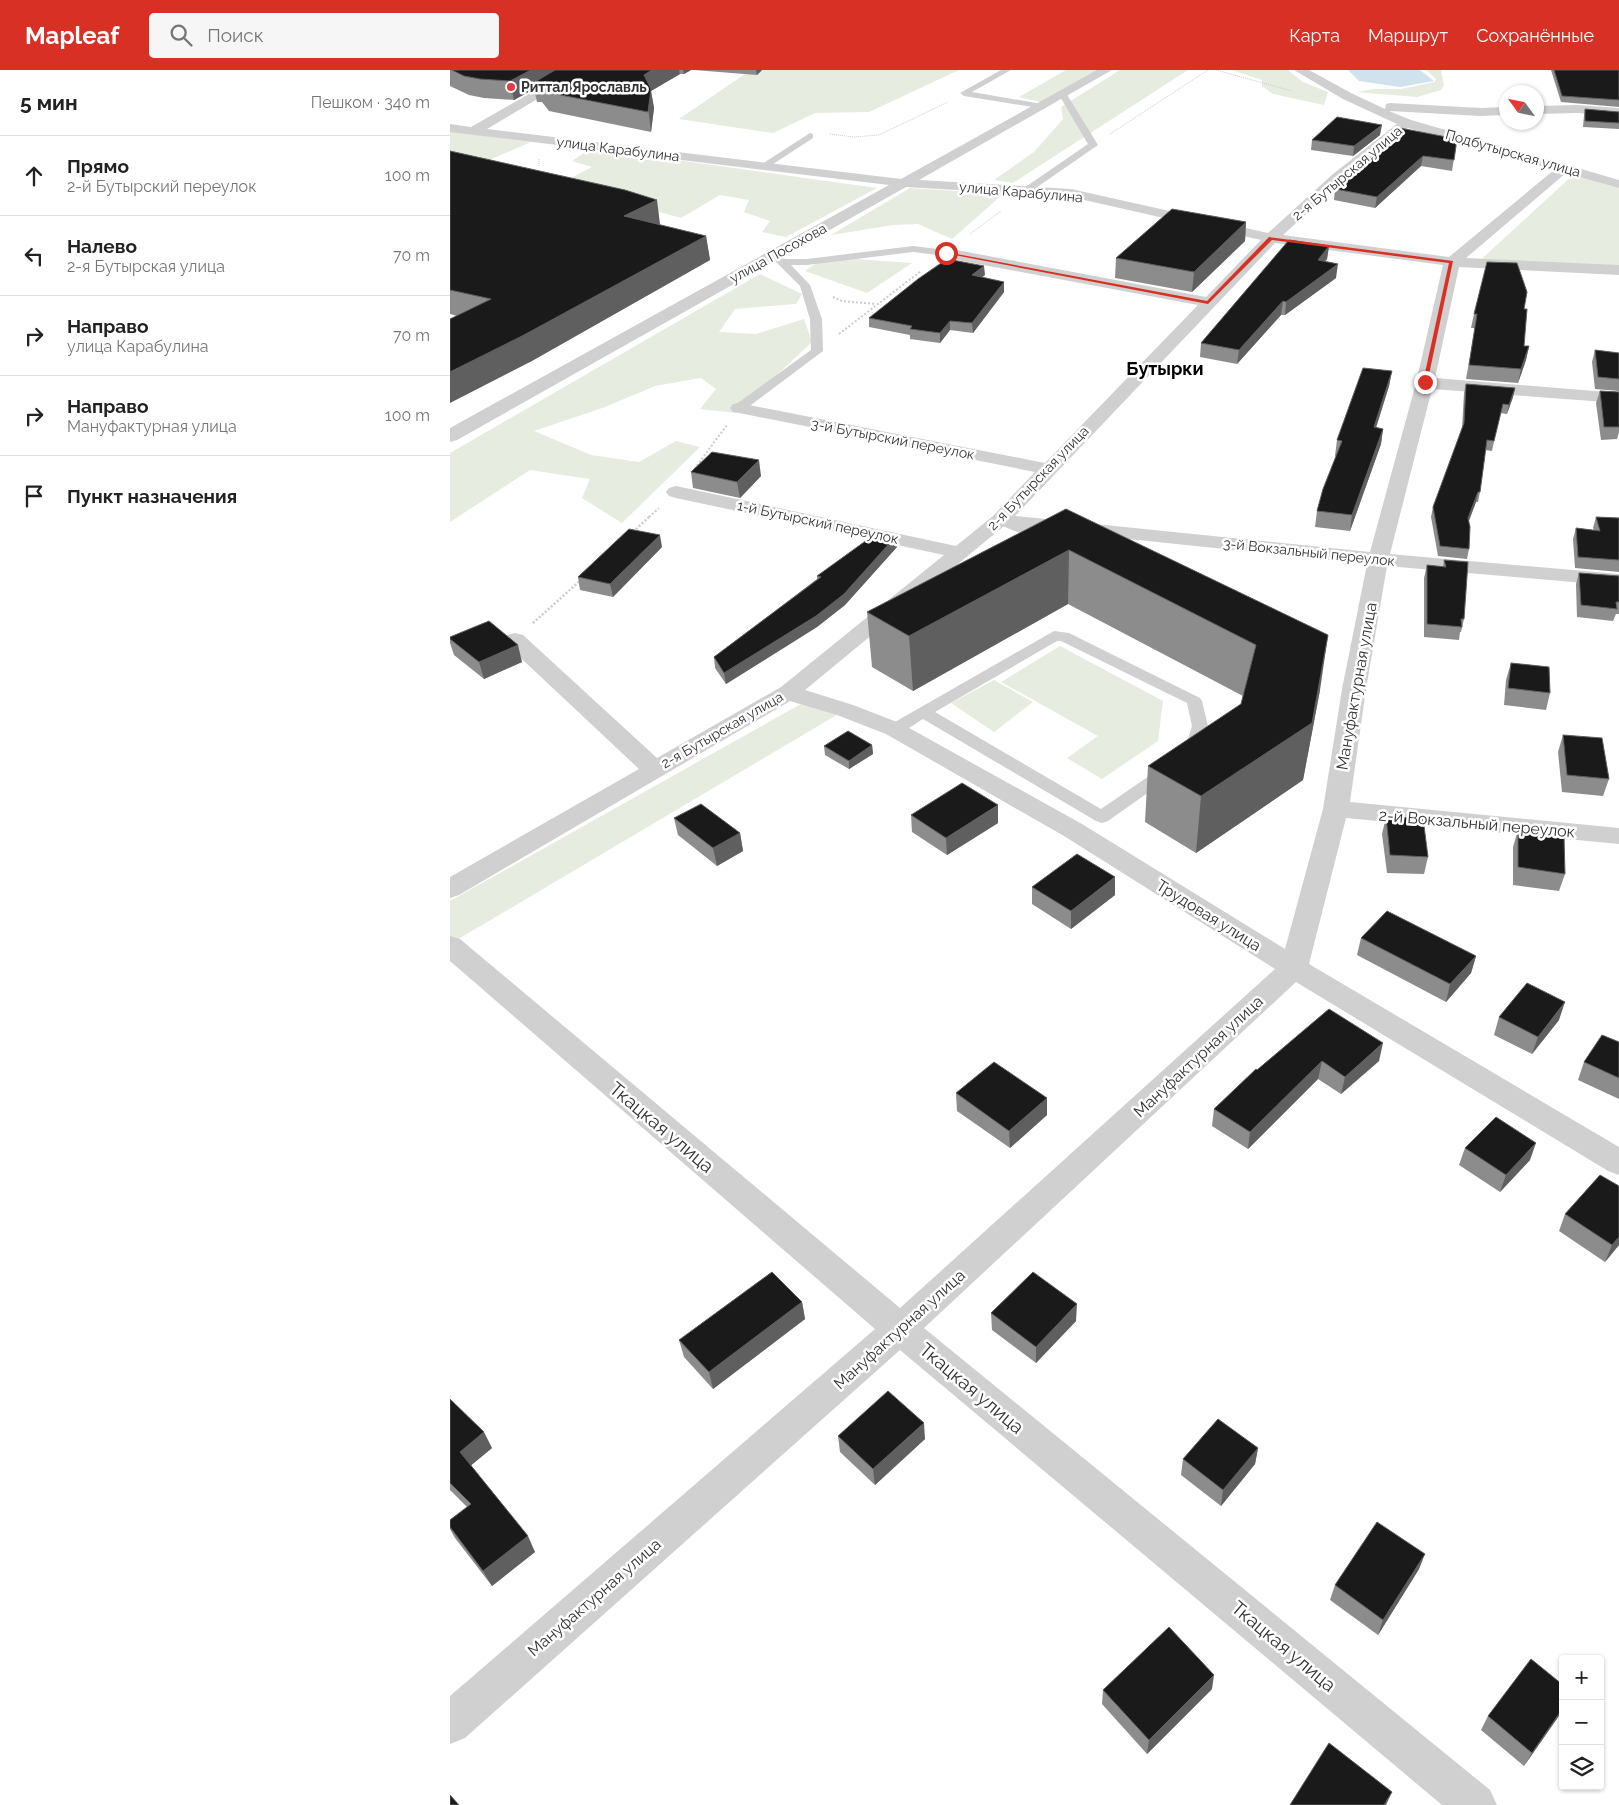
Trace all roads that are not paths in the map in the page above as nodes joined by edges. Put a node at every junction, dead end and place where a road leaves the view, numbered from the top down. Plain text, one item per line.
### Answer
1 (580, 70) edge
2 (1007, 70) edge
3 (1106, 70) edge
4 (1300, 70) edge
5 (1062, 95) junction
6 (1371, 106) junction
7 (1042, 107) junction
8 (1544, 110) edge
9 (1499, 111) edge
10 (1619, 112) edge
11 (1006, 113) dead end
12 (1023, 116) junction
13 (1406, 123) junction
14 (450, 128) edge
15 (473, 131) junction
16 (810, 136) road end
17 (764, 166) junction
18 (1564, 168) junction
19 (903, 183) junction
20 (1619, 184) edge
21 (1027, 190) junction
22 (1271, 238) junction
23 (946, 253) joint
24 (779, 259) junction
25 (1452, 262) junction
26 (1619, 270) edge
27 (1208, 302) junction
28 (1425, 382) junction
29 (1619, 398) edge
30 (739, 408) joint
31 (450, 436) edge
32 (1048, 469) junction
33 (676, 492) road end
34 (1000, 520) junction
35 (1064, 545) edge
36 (961, 553) junction
37 (1378, 559) junction
38 (1619, 580) edge
39 (515, 640) edge
40 (789, 692) junction
41 (923, 712) junction
42 (894, 729) junction
43 (654, 769) junction
44 (1336, 809) junction
45 (1619, 836) edge
46 (450, 889) edge
47 (450, 946) edge
48 (1294, 968) junction
49 (1619, 1162) edge
50 (900, 1329) junction
51 (450, 1723) edge
52 (1475, 1805) edge

1 - 15 street
2 - 7 lane
3 - 5 street, улица Посохова
4 - 6 street, 2-я Бутырская улица
5 - 7 street, улица Посохова
5 - 21 lane
6 - 9 street
6 - 13 street, 2-я Бутырская улица
7 - 12 street, улица Посохова
8 - 10 street
11 - 12 lane
12 - 19 street, улица Посохова
13 - 18 street, Подбутырская улица
13 - 22 street, 2-я Бутырская улица
14 - 15 street, улица Карабулина
15 - 17 street, улица Карабулина
16 - 17 lane
17 - 19 street, улица Карабулина
18 - 20 street, Подбутырская улица
18 - 25 street
19 - 21 street, улица Карабулина
19 - 24 street, улица Посохова
21 - 22 street, улица Карабулина
22 - 25 street, улица Карабулина
22 - 27 street, 2-я Бутырская улица
23 - 24 lane
23 - 27 street
24 - 30 lane
24 - 31 street, улица Посохова
25 - 26 street, улица Карабулина
25 - 28 street, Мануфактурная улица
27 - 32 street, 2-я Бутырская улица
28 - 29 street
28 - 37 street, Мануфактурная улица
30 - 32 street, 3-й Бутырский переулок
32 - 34 street, 2-я Бутырская улица
33 - 36 street, 1-й Бутырский переулок
34 - 35 lane
34 - 36 street, 2-я Бутырская улица
34 - 37 street, 3-й Вокзальный переулок
36 - 40 street, 2-я Бутырская улица
37 - 38 street, 3-й Вокзальный переулок
37 - 44 street, Мануфактурная улица
39 - 43 street
40 - 42 street, Трудовая улица
40 - 43 street, 2-я Бутырская улица
41 - 41 lane
41 - 42 lane
42 - 48 street, Трудовая улица
43 - 46 street, 2-я Бутырская улица
44 - 45 street, 2-й Вокзальный переулок
44 - 48 street, Мануфактурная улица
47 - 50 street, Ткацкая улица
48 - 49 street, Трудовая улица
48 - 50 street, Мануфактурная улица
50 - 51 street, Мануфактурная улица
50 - 52 street, Ткацкая улица

